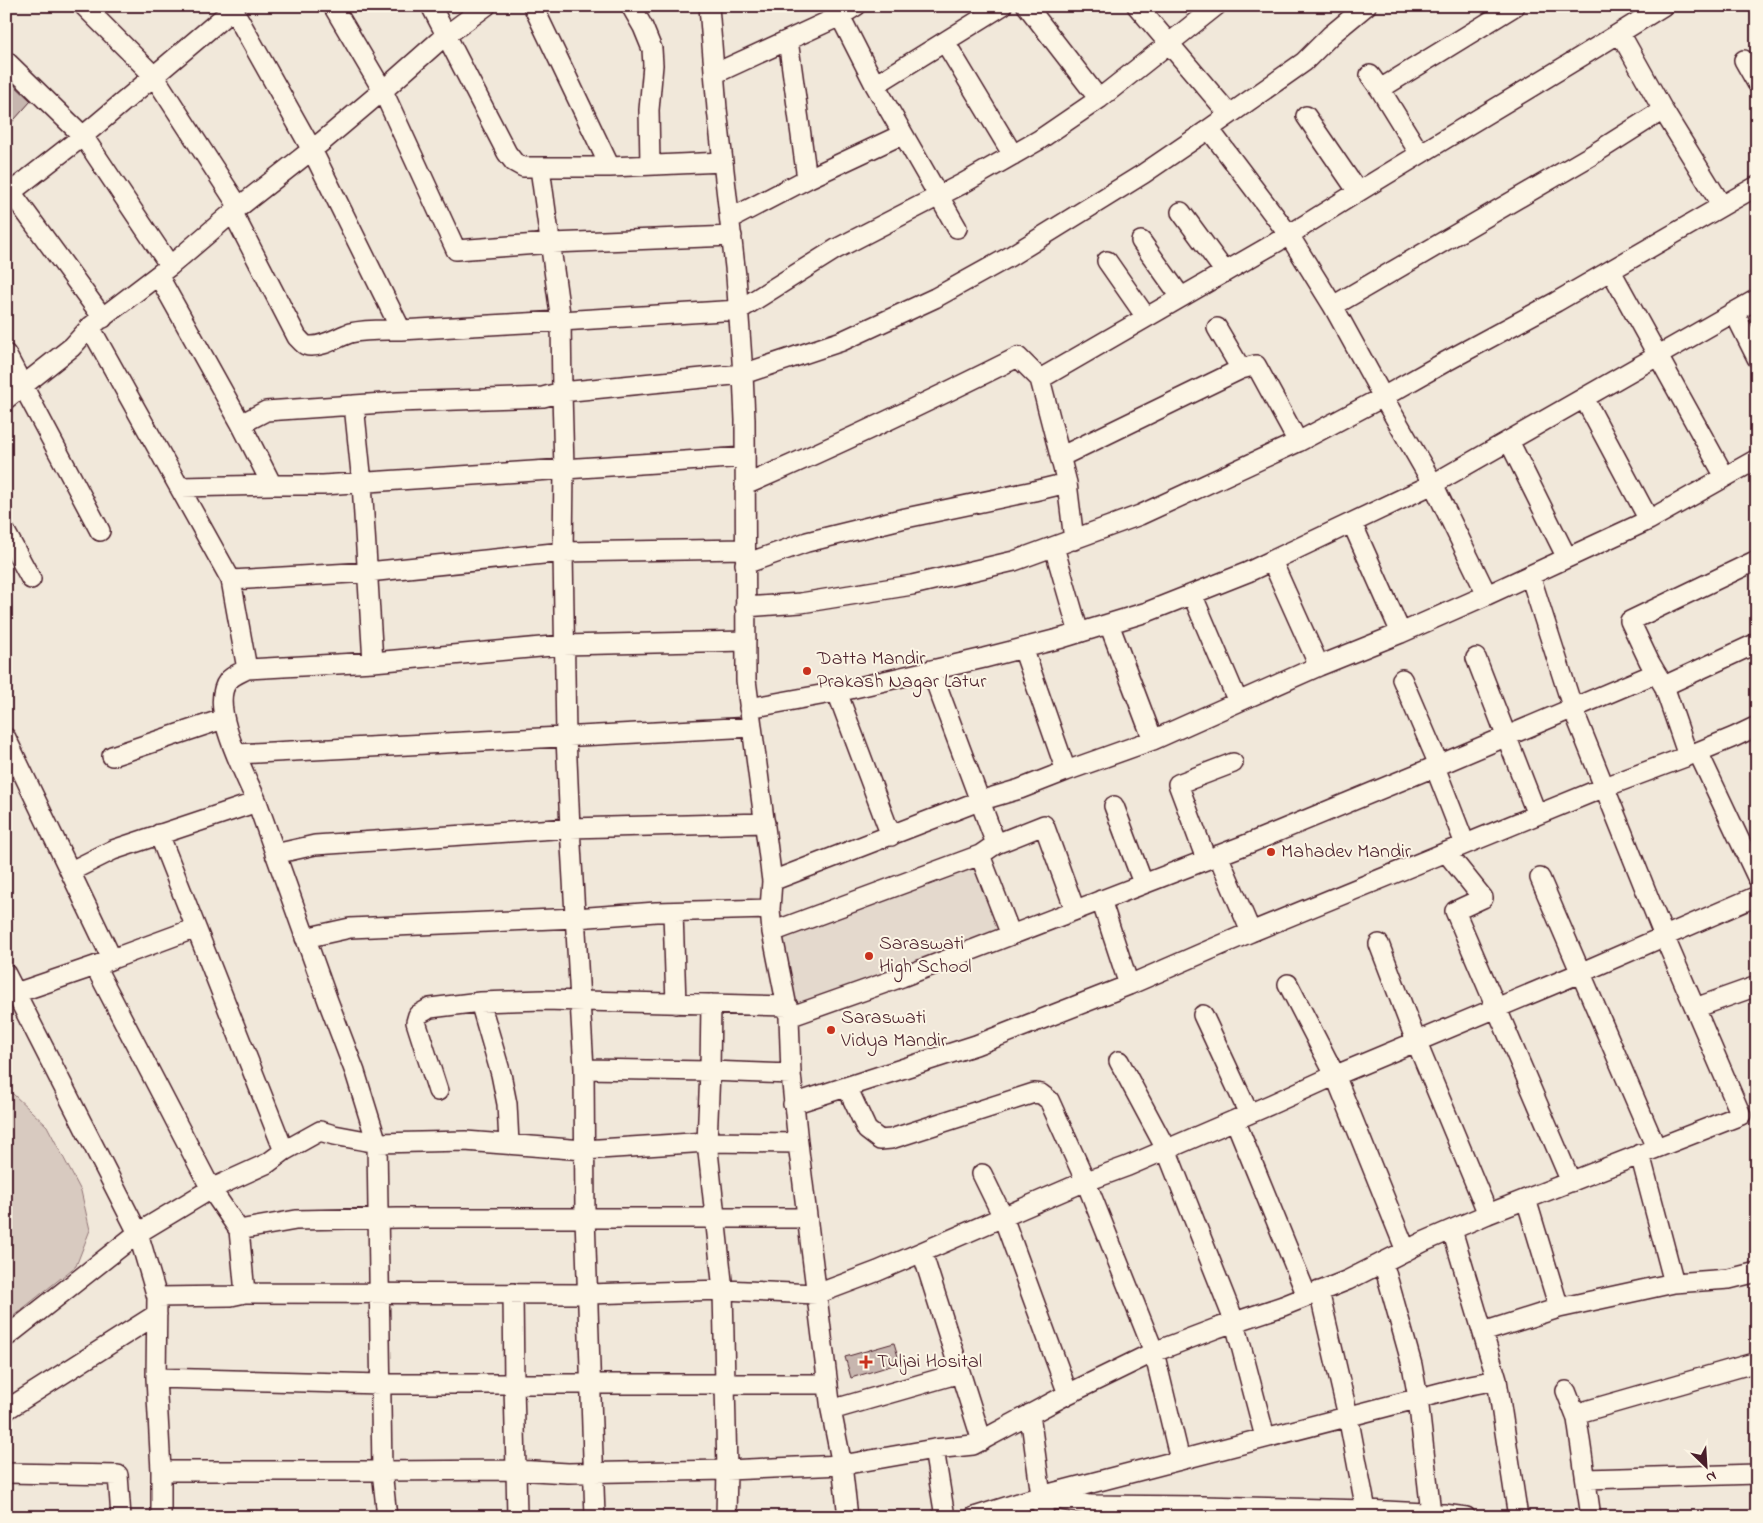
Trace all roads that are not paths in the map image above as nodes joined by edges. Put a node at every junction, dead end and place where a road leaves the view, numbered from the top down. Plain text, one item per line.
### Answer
1 (84, 6) edge
2 (333, 6) edge
3 (431, 6) edge
4 (486, 6) edge
5 (533, 6) edge
6 (631, 6) edge
7 (709, 6) edge
8 (856, 6) edge
9 (1002, 6) edge
10 (1027, 6) edge
11 (1137, 6) edge
12 (1216, 6) edge
13 (1366, 6) edge
14 (1515, 6) edge
15 (1663, 6) edge
16 (234, 7) edge
17 (840, 16) junction
18 (1620, 33) junction
19 (446, 35) junction
20 (788, 40) junction
21 (945, 42) junction
22 (1169, 44) junction
23 (1744, 60) dead end
24 (6, 61) edge
25 (714, 74) junction
26 (154, 76) junction
27 (1757, 83) edge
28 (875, 85) junction
29 (383, 91) junction
30 (1099, 99) junction
31 (1664, 110) junction
32 (1229, 114) junction
33 (1306, 116) dead end
34 (1210, 129) junction
35 (903, 134) junction
36 (83, 136) junction
37 (312, 150) junction
38 (1420, 154) junction
39 (1013, 155) junction
40 (723, 162) junction
41 (650, 165) junction
42 (610, 167) junction
43 (540, 168) junction
44 (807, 179) junction
45 (1757, 186) edge
46 (1358, 192) junction
47 (9, 194) edge
48 (939, 196) junction
49 (1722, 206) junction
50 (236, 210) junction
51 (1181, 212) dead end
52 (731, 228) junction
53 (957, 228) dead end
54 (1288, 236) junction
55 (1141, 240) dead end
56 (552, 243) junction
57 (1107, 261) dead end
58 (164, 270) junction
59 (1611, 271) junction
60 (1225, 272) junction
61 (1181, 296) junction
62 (1757, 299) edge
63 (1333, 306) junction
64 (739, 310) junction
65 (1734, 312) junction
66 (1146, 317) junction
67 (561, 321) junction
68 (97, 322) junction
69 (1218, 328) dead end
70 (401, 330) junction
71 (6, 354) edge
72 (1657, 356) junction
73 (1757, 358) edge
74 (1241, 369) junction
75 (743, 374) junction
76 (1040, 379) junction
77 (24, 386) junction
78 (562, 392) junction
79 (1383, 397) junction
80 (1584, 398) junction
81 (6, 399) edge
82 (354, 405) junction
83 (241, 424) junction
84 (1509, 441) junction
85 (1298, 442) junction
86 (745, 457) junction
87 (1060, 457) junction
88 (1757, 459) edge
89 (564, 469) junction
90 (1725, 477) junction
91 (362, 483) junction
92 (1067, 483) junction
93 (1433, 484) junction
94 (272, 485) junction
95 (745, 485) junction
96 (180, 487) junction
97 (1649, 520) junction
98 (1352, 523) junction
99 (100, 531) dead end
100 (6, 533) edge
101 (1074, 540) junction
102 (1054, 547) junction
103 (563, 552) junction
104 (745, 557) junction
105 (1567, 558) junction
106 (1757, 560) edge
107 (1272, 561) junction
108 (368, 572) junction
109 (1530, 575) junction
110 (31, 579) dead end
111 (232, 580) junction
112 (1192, 594) junction
113 (1487, 595) junction
114 (745, 607) junction
115 (1109, 624) junction
116 (1079, 633) junction
117 (1401, 633) junction
118 (746, 641) junction
119 (1757, 643) edge
120 (563, 644) junction
121 (1023, 648) junction
122 (1476, 658) dead end
123 (374, 662) junction
124 (1319, 666) junction
125 (247, 669) junction
126 (931, 670) junction
127 (1402, 679) dead end
128 (1660, 680) junction
129 (838, 692) junction
130 (1238, 702) junction
131 (750, 708) junction
132 (1573, 709) junction
133 (224, 719) junction
134 (1757, 726) edge
135 (752, 727) junction
136 (566, 737) junction
137 (1506, 737) junction
138 (6, 738) edge
139 (1153, 740) junction
140 (236, 754) junction
141 (1693, 754) junction
142 (112, 756) dead end
143 (1233, 763) dead end
144 (1437, 766) junction
145 (1066, 771) junction
146 (1604, 787) junction
147 (979, 801) junction
148 (256, 802) junction
149 (1114, 806) dead end
150 (1537, 815) junction
151 (765, 823) junction
152 (570, 828) junction
153 (159, 834) junction
154 (891, 836) junction
155 (996, 844) junction
156 (1465, 844) junction
157 (1446, 852) junction
158 (275, 854) junction
159 (980, 855) junction
160 (1212, 857) junction
161 (71, 871) junction
162 (1757, 877) edge
163 (1540, 878) dead end
164 (772, 881) junction
165 (1143, 883) junction
166 (1757, 896) edge
167 (1101, 900) junction
168 (770, 909) junction
169 (1075, 910) junction
170 (673, 912) junction
171 (576, 918) junction
172 (196, 928) junction
173 (772, 932) junction
174 (1251, 932) junction
175 (1011, 935) junction
176 (1664, 936) junction
177 (305, 938) junction
178 (1379, 944) dead end
179 (104, 962) junction
180 (1580, 973) junction
181 (6, 974) edge
182 (1288, 984) dead end
183 (1129, 985) junction
184 (1757, 986) edge
185 (16, 993) junction
186 (580, 1001) junction
187 (480, 1002) junction
188 (676, 1004) junction
189 (712, 1004) junction
190 (1496, 1008) junction
191 (1695, 1008) junction
192 (788, 1012) junction
193 (1203, 1015) dead end
194 (1416, 1041) junction
195 (1119, 1061) dead end
196 (584, 1069) junction
197 (710, 1071) junction
198 (791, 1074) junction
199 (1335, 1076) junction
200 (847, 1087) junction
201 (438, 1091) dead end
202 (793, 1104) junction
203 (1749, 1112) edge
204 (1242, 1117) junction
205 (707, 1142) junction
206 (376, 1143) junction
207 (509, 1143) junction
208 (798, 1143) junction
209 (1166, 1149) junction
210 (584, 1150) junction
211 (284, 1151) junction
212 (1648, 1151) junction
213 (982, 1174) dead end
214 (1086, 1182) junction
215 (1571, 1182) junction
216 (211, 1189) junction
217 (1526, 1200) junction
218 (1488, 1214) junction
219 (715, 1217) junction
220 (1003, 1217) junction
221 (378, 1218) junction
222 (585, 1218) junction
223 (807, 1218) junction
224 (239, 1230) junction
225 (1452, 1230) junction
226 (138, 1233) junction
227 (1406, 1251) junction
228 (922, 1252) junction
229 (1383, 1262) junction
230 (1757, 1272) edge
231 (1674, 1283) junction
232 (724, 1290) junction
233 (245, 1292) junction
234 (380, 1293) junction
235 (514, 1293) junction
236 (588, 1294) junction
237 (817, 1294) junction
238 (1313, 1294) junction
239 (157, 1306) junction
240 (1559, 1308) junction
241 (1234, 1323) junction
242 (1483, 1332) junction
243 (6, 1337) edge
244 (1154, 1352) junction
245 (1757, 1362) edge
246 (960, 1373) junction
247 (156, 1378) junction
248 (1498, 1380) junction
249 (381, 1384) junction
250 (514, 1384) junction
251 (725, 1384) junction
252 (828, 1384) junction
253 (590, 1385) junction
254 (1566, 1391) dead end
255 (1068, 1394) junction
256 (1418, 1398) junction
257 (6, 1410) edge
258 (831, 1410) junction
259 (1030, 1414) junction
260 (1575, 1414) junction
261 (1348, 1416) junction
262 (1264, 1437) junction
263 (982, 1441) junction
264 (934, 1449) junction
265 (1180, 1460) junction
266 (842, 1465) junction
267 (161, 1470) junction
268 (516, 1470) junction
269 (726, 1470) junction
270 (382, 1471) junction
271 (593, 1472) junction
272 (6, 1473) edge
273 (1757, 1474) edge
274 (1586, 1479) junction
275 (1041, 1496) junction
276 (1366, 1510) junction
277 (1440, 1515) edge
278 (121, 1517) edge
279 (161, 1517) edge
280 (387, 1517) edge
281 (517, 1517) edge
282 (595, 1517) edge
283 (726, 1517) edge
284 (848, 1517) edge
285 (945, 1517) edge
286 (974, 1517) edge
287 (1044, 1517) edge
288 (1466, 1517) edge
289 (1518, 1517) edge
290 (1591, 1517) edge

1 - 26 street
2 - 29 street
3 - 19 street
4 - 19 street
5 - 42 street
6 - 41 street
7 - 25 street
8 - 17 street
9 - 21 street
10 - 30 street
11 - 22 street
12 - 22 street
13 - 32 street
14 - 38 street
15 - 18 street
16 - 26 street
16 - 37 street
17 - 20 street
17 - 28 street
18 - 31 street
18 - 38 street
19 - 29 street
19 - 43 street
20 - 25 street
20 - 44 street
21 - 28 street
21 - 39 street
22 - 30 street
22 - 32 street
23 - 27 street
24 - 36 street
25 - 40 street
26 - 36 street
26 - 50 street
28 - 35 street
29 - 37 street
29 - 56 street
30 - 39 street
31 - 49 street
31 - 63 street
32 - 34 street
33 - 46 street
34 - 54 street
34 - 75 street
35 - 44 street
35 - 48 street
36 - 47 street
36 - 58 street
37 - 50 street
37 - 70 street
38 - 46 street
39 - 48 street
40 - 41 street
40 - 52 street
41 - 42 street
42 - 43 street
43 - 56 street
44 - 52 street
45 - 49 street
46 - 54 street
47 - 68 street
48 - 53 street
48 - 64 street
49 - 59 street
50 - 58 street
50 - 70 street
51 - 60 street
52 - 56 street
52 - 64 street
54 - 60 street
54 - 63 street
55 - 61 street
56 - 67 street
57 - 66 street
58 - 68 street
58 - 83 street
59 - 72 street
59 - 79 street
60 - 61 street
61 - 66 street
62 - 65 street
63 - 79 street
64 - 67 street
64 - 75 street
65 - 72 street
65 - 73 street
66 - 76 street
67 - 70 street
67 - 78 street
68 - 77 street
68 - 96 street
69 - 74 street
71 - 77 street
72 - 80 street
72 - 90 street
74 - 85 street
74 - 87 street
75 - 78 street
75 - 86 street
76 - 87 street
76 - 95 street
77 - 81 street
77 - 99 street
78 - 82 street
78 - 89 street
79 - 85 street
79 - 93 street
80 - 84 street
80 - 97 street
82 - 83 street
82 - 91 street
83 - 94 street
84 - 93 street
84 - 105 street
85 - 101 street
86 - 89 street
86 - 95 street
87 - 92 street
88 - 90 street
89 - 91 street
89 - 103 street
90 - 97 street
91 - 94 street
91 - 108 street
92 - 101 street
92 - 104 street
93 - 98 street
93 - 113 street
94 - 96 street
95 - 104 street
96 - 111 street
97 - 105 street
98 - 107 street
98 - 117 street
100 - 110 street
101 - 102 street
102 - 114 street
102 - 116 street
103 - 104 street
103 - 108 street
103 - 120 street
104 - 114 street
105 - 109 street
106 - 128 street
107 - 112 street
107 - 124 street
108 - 111 street
108 - 123 street
109 - 113 street
109 - 132 street
111 - 125 street
112 - 115 street
112 - 130 street
113 - 117 street
114 - 118 street
115 - 116 street
115 - 139 street
116 - 121 street
117 - 124 street
118 - 120 street
118 - 131 street
119 - 128 street
120 - 123 street
120 - 136 street
121 - 126 street
121 - 145 street
122 - 137 street
123 - 125 street
124 - 130 street
125 - 133 street
126 - 129 street
126 - 147 street
127 - 144 street
128 - 132 street
128 - 141 street
129 - 131 street
129 - 154 street
130 - 139 street
131 - 135 street
132 - 137 street
132 - 146 street
133 - 140 street
133 - 142 street
134 - 141 street
135 - 136 street
135 - 151 street
136 - 140 street
136 - 152 street
137 - 144 street
137 - 150 street
138 - 161 street
139 - 145 street
140 - 148 street
141 - 146 street
141 - 162 street
143 - 160 street
144 - 156 street
144 - 160 street
145 - 147 street
146 - 150 street
146 - 176 street
147 - 154 street
147 - 155 street
148 - 153 street
148 - 158 street
149 - 165 street
150 - 156 street
151 - 152 street
151 - 164 street
152 - 158 street
152 - 171 street
153 - 161 street
153 - 172 street
154 - 164 street
155 - 159 street
155 - 169 street
156 - 157 street
157 - 174 street
157 - 190 street
158 - 177 street
159 - 173 street
159 - 175 street
160 - 165 street
160 - 174 street
161 - 179 street
163 - 180 street
164 - 168 street
165 - 167 street
166 - 176 street
167 - 169 street
167 - 183 street
168 - 170 street
168 - 173 street
169 - 175 street
170 - 171 street
170 - 188 street
171 - 177 street
171 - 186 street
172 - 179 street
172 - 211 street
173 - 192 street
174 - 183 street
175 - 192 street
176 - 180 street
176 - 191 street
177 - 206 street
178 - 194 street
179 - 185 street
179 - 216 street
180 - 190 street
180 - 212 street
181 - 185 street
182 - 199 street
183 - 200 street
184 - 191 street
185 - 226 street
186 - 187 street
186 - 188 street
186 - 196 street
187 - 201 street
187 - 207 street
188 - 189 street
189 - 192 street
189 - 197 street
190 - 194 street
190 - 215 street
191 - 203 street
192 - 198 street
193 - 204 street
194 - 199 street
194 - 218 street
195 - 209 street
196 - 197 street
196 - 210 street
197 - 198 street
197 - 205 street
198 - 202 street
199 - 204 street
199 - 227 street
200 - 202 street
200 - 214 street
202 - 208 street
203 - 212 street
204 - 209 street
204 - 238 street
205 - 208 street
205 - 210 street
205 - 219 street
206 - 207 street
206 - 211 street
206 - 221 street
207 - 210 street
208 - 223 street
209 - 214 street
209 - 241 street
210 - 222 street
211 - 216 street
212 - 215 street
212 - 231 street
213 - 220 street
214 - 220 street
214 - 244 street
215 - 217 street
216 - 224 street
216 - 226 street
217 - 218 street
217 - 240 street
218 - 225 street
219 - 222 street
219 - 223 street
219 - 232 street
220 - 228 street
220 - 255 street
221 - 222 street
221 - 224 street
221 - 234 street
222 - 236 street
223 - 237 street
224 - 233 street
225 - 227 street
225 - 242 street
226 - 239 street
226 - 243 street
227 - 229 street
228 - 237 street
228 - 246 street
229 - 238 street
229 - 256 street
230 - 231 street
231 - 240 street
232 - 236 street
232 - 237 street
232 - 251 street
233 - 234 street
233 - 239 street
234 - 235 street
234 - 249 street
235 - 236 street
235 - 250 street
236 - 253 street
237 - 252 street
238 - 241 street
238 - 261 street
239 - 247 street
239 - 257 street
240 - 242 street
241 - 244 street
241 - 262 street
242 - 248 street
244 - 255 street
244 - 265 street
245 - 260 street
246 - 258 street
246 - 263 street
247 - 249 street
247 - 267 street
248 - 256 street
248 - 289 street
249 - 250 street
249 - 270 street
250 - 253 street
250 - 268 street
251 - 252 street
251 - 253 street
251 - 269 street
252 - 258 street
253 - 271 street
254 - 260 street
255 - 259 street
256 - 261 street
256 - 277 street
258 - 266 street
259 - 263 street
259 - 275 street
260 - 274 street
261 - 262 street
261 - 276 street
262 - 265 street
263 - 264 street
264 - 266 street
264 - 285 street
265 - 275 street
266 - 269 street
266 - 284 street
267 - 270 street
267 - 279 street
268 - 270 street
268 - 271 street
268 - 281 street
269 - 271 street
269 - 283 street
270 - 280 street
271 - 282 street
272 - 278 street
273 - 274 street
274 - 290 street
275 - 276 street
275 - 286 street
275 - 287 street
276 - 277 street
277 - 288 street

